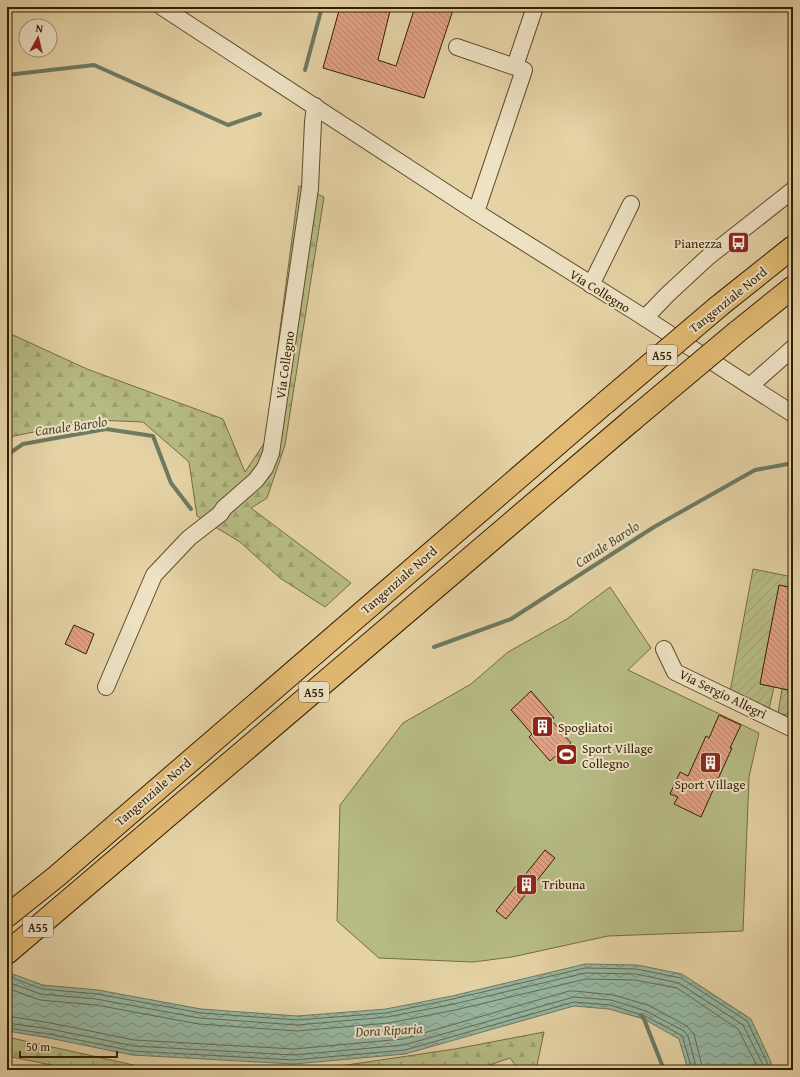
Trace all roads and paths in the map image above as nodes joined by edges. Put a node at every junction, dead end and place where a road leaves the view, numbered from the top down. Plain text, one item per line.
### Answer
1 (162, 7) edge
2 (535, 7) edge
3 (457, 47) dead end
4 (515, 66) junction
5 (315, 106) junction
6 (793, 190) edge
7 (630, 204) dead end
8 (476, 212) junction
9 (793, 247) edge
10 (591, 285) junction
11 (793, 287) edge
12 (645, 318) junction
13 (793, 348) edge
14 (750, 386) junction
15 (793, 414) edge
16 (664, 649) dead end
17 (106, 687) dead end
18 (793, 729) edge
19 (7, 916) edge
20 (7, 953) edge

1 - 5 street, Via Collegno
2 - 4 street
3 - 4 street
4 - 8 street
5 - 8 street, Via Collegno
5 - 17 street, Via Collegno
6 - 12 street
7 - 10 street
8 - 10 street, Via Collegno
9 - 19 highway, Tangenziale Nord / A55, bridge
10 - 12 street, Via Collegno
11 - 20 highway, A55, bridge
12 - 14 street, Via Collegno
13 - 14 street
14 - 15 street, Via Collegno
16 - 18 street, Via Sergio Allegri

